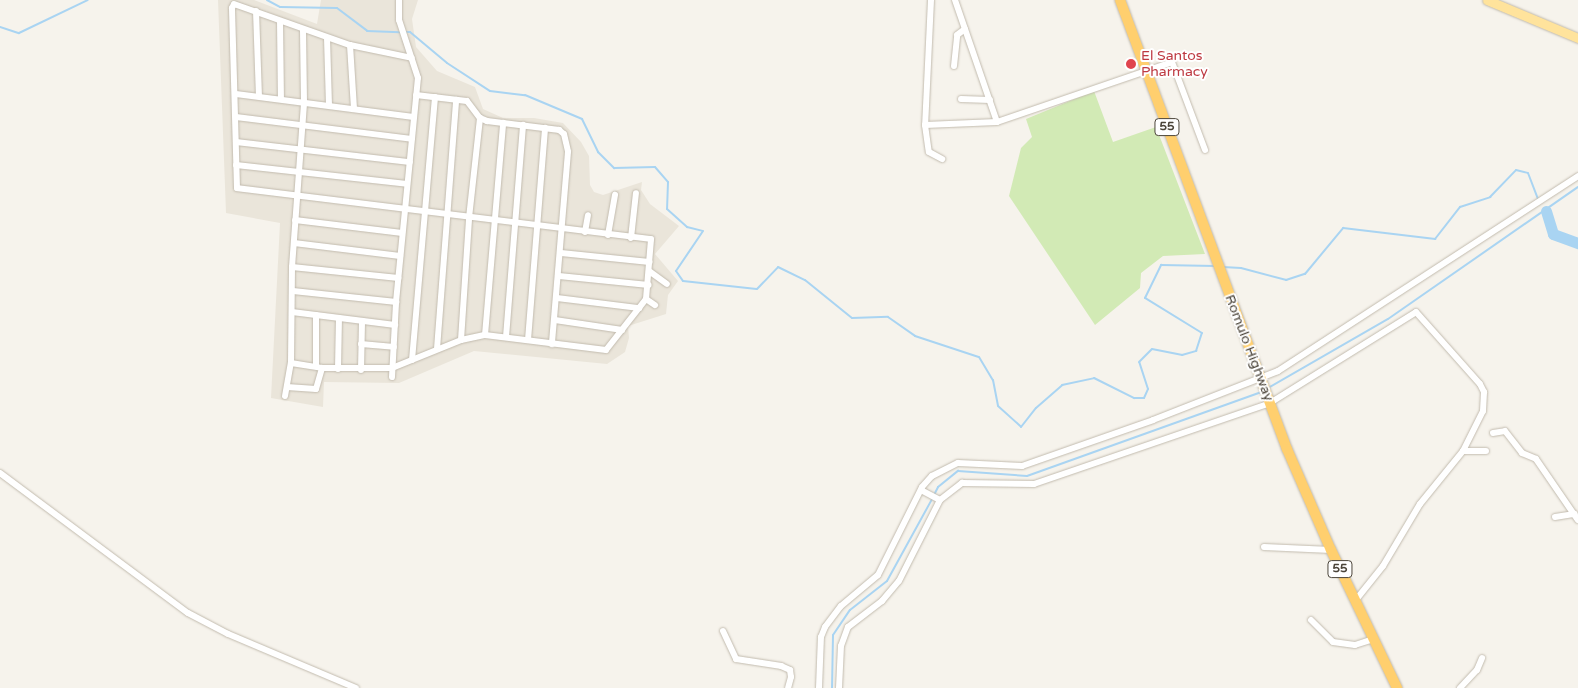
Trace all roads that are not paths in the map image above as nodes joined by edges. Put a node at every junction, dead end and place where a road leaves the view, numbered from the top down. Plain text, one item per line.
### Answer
1 (399, 0) edge
2 (931, 0) edge
3 (955, 0) edge
4 (1120, 0) edge
5 (1487, 0) edge
6 (256, 11) junction
7 (280, 21) junction
8 (965, 29) junction
9 (303, 30) junction
10 (327, 38) junction
11 (1578, 38) edge
12 (350, 45) junction
13 (412, 58) junction
14 (954, 66) dead end
15 (1146, 69) junction
16 (236, 94) junction
17 (416, 95) junction
18 (258, 96) junction
19 (435, 97) junction
20 (281, 99) junction
21 (960, 99) dead end
22 (456, 100) junction
23 (990, 100) junction
24 (304, 102) junction
25 (329, 105) junction
26 (354, 109) junction
27 (414, 117) junction
28 (236, 118) junction
29 (480, 118) junction
30 (998, 122) junction
31 (503, 123) junction
32 (302, 125) junction
33 (524, 125) junction
34 (926, 125) junction
35 (545, 128) junction
36 (412, 139) junction
37 (236, 142) junction
38 (300, 149) junction
39 (1205, 150) dead end
40 (942, 159) dead end
41 (410, 162) junction
42 (236, 165) junction
43 (298, 172) junction
44 (1578, 176) edge
45 (407, 184) junction
46 (636, 193) dead end
47 (615, 195) dead end
48 (297, 197) junction
49 (405, 210) junction
50 (424, 213) junction
51 (446, 215) junction
52 (588, 215) dead end
53 (469, 218) junction
54 (295, 220) junction
55 (493, 221) junction
56 (518, 224) junction
57 (539, 226) junction
58 (563, 230) junction
59 (585, 232) junction
60 (402, 233) junction
61 (608, 235) junction
62 (631, 238) junction
63 (294, 243) junction
64 (561, 253) junction
65 (400, 256) junction
66 (650, 262) junction
67 (292, 267) junction
68 (649, 271) junction
69 (559, 276) junction
70 (398, 278) junction
71 (667, 284) dead end
72 (649, 285) junction
73 (293, 290) junction
74 (557, 298) junction
75 (646, 299) junction
76 (396, 302) junction
77 (654, 305) dead end
78 (639, 308) junction
79 (292, 312) junction
80 (316, 315) junction
81 (339, 318) junction
82 (555, 320) junction
83 (362, 321) junction
84 (395, 325) junction
85 (622, 330) junction
86 (485, 335) junction
87 (506, 337) junction
88 (461, 340) junction
89 (528, 340) junction
90 (361, 344) junction
91 (552, 344) junction
92 (394, 347) junction
93 (437, 348) junction
94 (412, 360) junction
95 (291, 363) junction
96 (319, 367) junction
97 (392, 368) junction
98 (338, 369) junction
99 (361, 370) junction
100 (392, 377) dead end
101 (1262, 380) junction
102 (287, 387) junction
103 (285, 396) dead end
104 (1270, 401) junction
105 (1493, 433) dead end
106 (1463, 451) junction
107 (1486, 451) dead end
108 (0, 474) edge
109 (923, 491) junction
110 (938, 499) junction
111 (1555, 517) dead end
112 (1576, 517) edge
113 (1264, 547) dead end
114 (1330, 550) junction
115 (1355, 600) junction
116 (1311, 620) dead end
117 (723, 632) dead end
118 (1373, 638) junction
119 (1482, 658) dead end
120 (356, 688) edge
121 (788, 688) edge
122 (819, 688) edge
123 (839, 688) edge
124 (1397, 688) edge
125 (1460, 688) edge

1 - 13 street
2 - 34 street
3 - 8 street
4 - 15 highway, Romulo Highway / 55
5 - 11 main road
6 - 7 street
6 - 16 street
6 - 18 street
7 - 9 street
7 - 20 street
8 - 14 street
8 - 23 street
9 - 10 street
9 - 24 street
10 - 12 street
10 - 25 street
12 - 13 street
12 - 26 street
13 - 17 street
15 - 30 street
15 - 39 street
15 - 101 highway, Romulo Highway / 55
16 - 18 street
16 - 28 street
17 - 19 street
17 - 27 street
18 - 20 street
19 - 22 street
19 - 50 street
20 - 24 street
21 - 23 street
22 - 29 street
22 - 51 street
23 - 30 street
24 - 25 street
24 - 32 street
25 - 26 street
26 - 27 street
27 - 36 street
28 - 32 street
28 - 37 street
29 - 31 street
29 - 53 street
30 - 34 street
31 - 33 street
31 - 55 street
32 - 36 street
32 - 38 street
33 - 35 street
33 - 56 street
34 - 40 street
35 - 57 street
35 - 58 street
36 - 41 street
37 - 38 street
37 - 42 street
38 - 41 street
38 - 43 street
41 - 45 street
42 - 43 street
42 - 48 street
43 - 45 street
43 - 48 street
44 - 101 street
45 - 49 street
46 - 62 street
47 - 61 street
48 - 49 street
48 - 54 street
49 - 50 street
49 - 60 street
50 - 51 street
50 - 94 street
51 - 53 street
51 - 93 street
52 - 59 street
53 - 55 street
53 - 88 street
54 - 60 street
54 - 63 street
55 - 56 street
55 - 86 street
56 - 57 street
56 - 87 street
57 - 58 street
57 - 89 street
58 - 59 street
58 - 64 street
59 - 61 street
60 - 65 street
61 - 62 street
62 - 66 street
63 - 65 street
63 - 67 street
64 - 66 street
64 - 69 street
65 - 70 street
66 - 68 street
67 - 70 street
67 - 73 street
68 - 71 street
68 - 72 street
69 - 72 street
69 - 74 street
70 - 76 street
72 - 75 street
73 - 76 street
73 - 79 street
74 - 78 street
74 - 82 street
75 - 77 street
75 - 78 street
76 - 84 street
78 - 85 street
79 - 80 street
79 - 95 street
80 - 81 street
80 - 96 street
81 - 83 street
81 - 98 street
82 - 85 street
82 - 91 street
83 - 84 street
83 - 90 street
84 - 92 street
85 - 91 street
86 - 87 street
86 - 88 street
87 - 89 street
88 - 93 street
89 - 91 street
90 - 92 street
90 - 99 street
92 - 97 street
93 - 94 street
94 - 97 street
95 - 96 street
95 - 102 street
96 - 98 street
96 - 102 street
97 - 99 street
97 - 100 street
98 - 99 street
101 - 104 highway, Romulo Highway / 55
101 - 109 street
102 - 103 street
104 - 106 street
104 - 110 street
104 - 114 highway, Romulo Highway / 55
105 - 112 street
106 - 107 street
106 - 115 street
108 - 120 street
109 - 110 street
109 - 122 street
110 - 123 street
111 - 112 street
113 - 114 street
114 - 115 highway, Romulo Highway / 55
115 - 118 highway, Romulo Highway / 55
116 - 118 street
117 - 121 street
118 - 124 highway, Romulo Highway / 55
119 - 125 street

